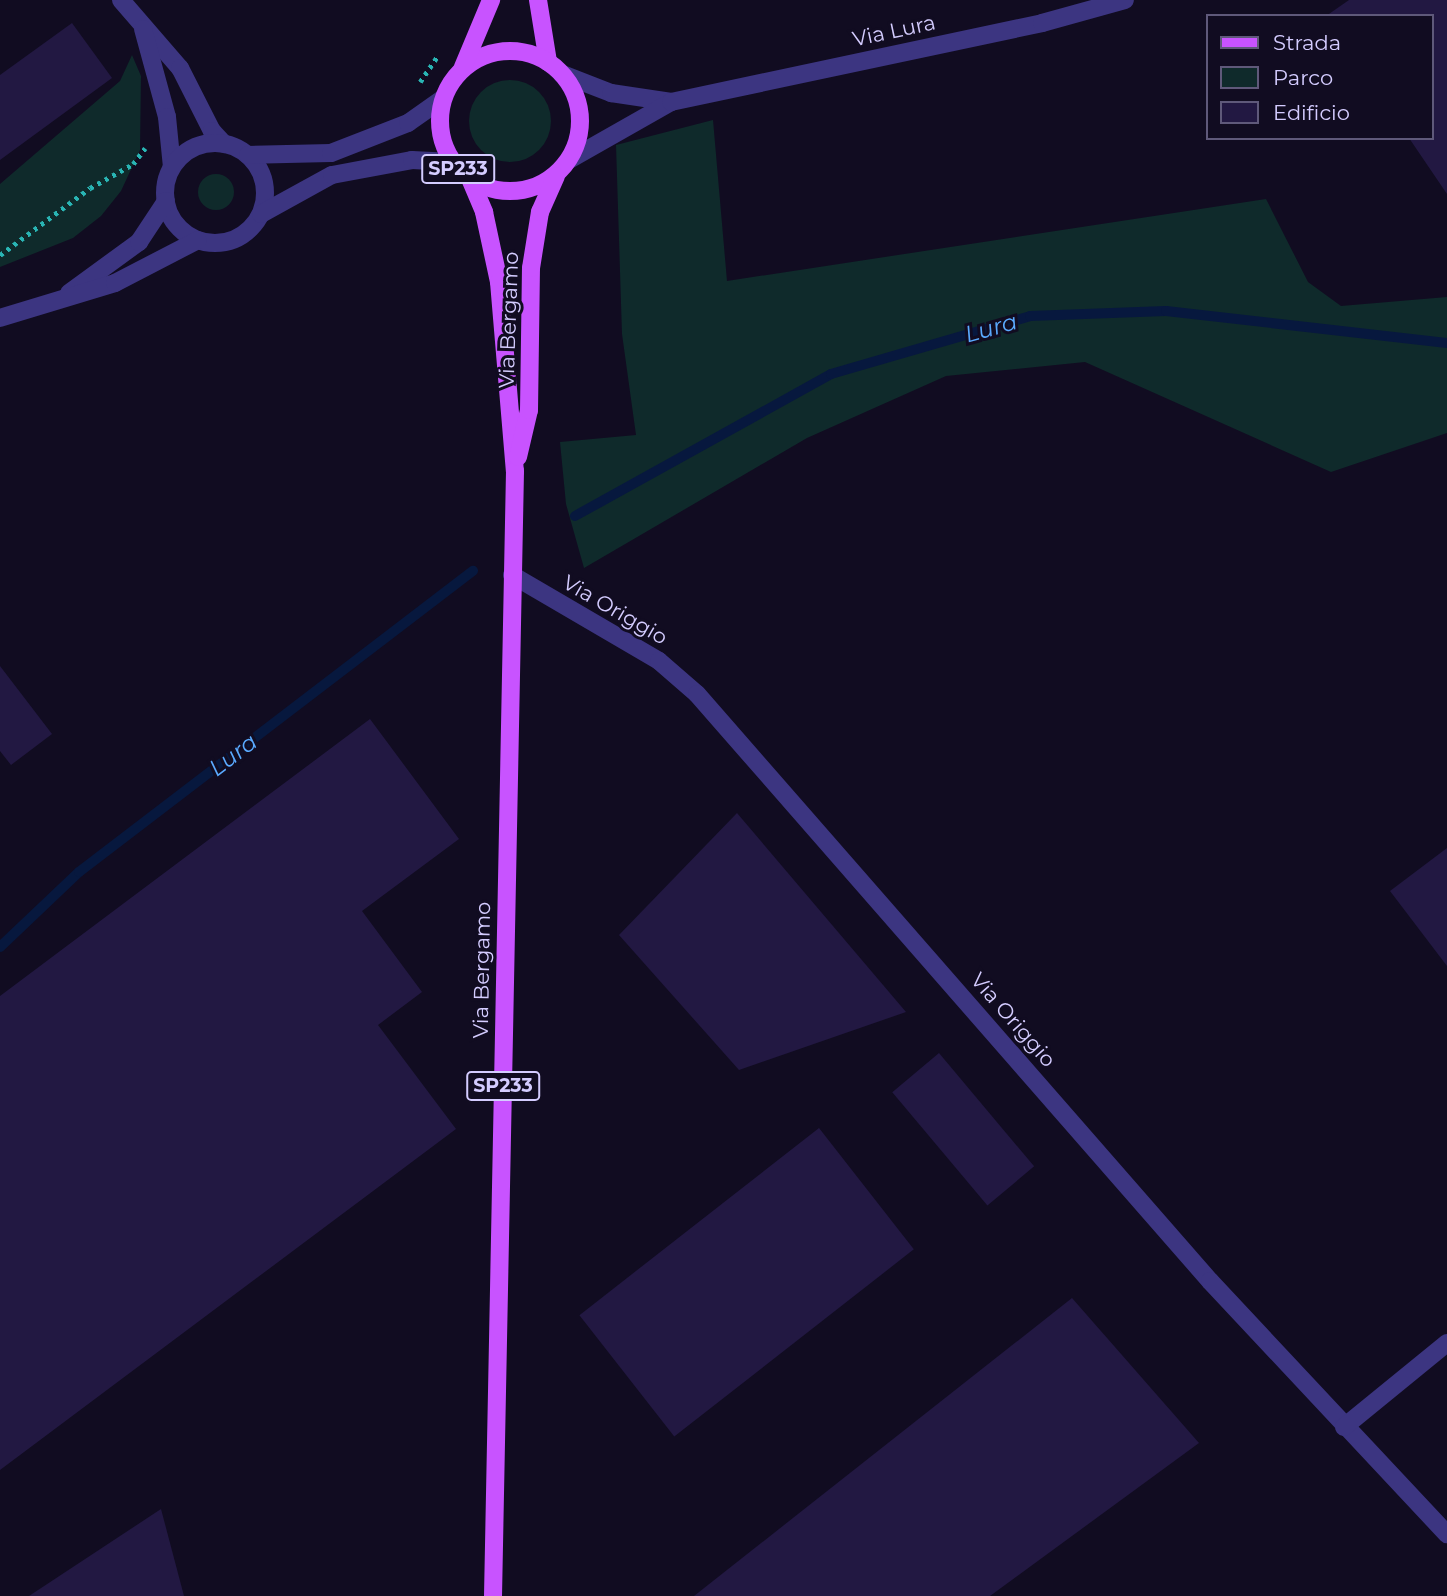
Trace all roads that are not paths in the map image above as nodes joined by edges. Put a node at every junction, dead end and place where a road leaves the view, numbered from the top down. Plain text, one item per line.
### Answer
1 (121, 0) edge
2 (491, 0) edge
3 (538, 0) edge
4 (1125, 0) edge
5 (142, 26) junction
6 (548, 62) junction
7 (462, 69) junction
8 (562, 74) junction
9 (442, 99) junction
10 (671, 102) junction
11 (225, 144) junction
12 (248, 155) junction
13 (569, 160) junction
14 (453, 162) junction
15 (172, 167) junction
16 (557, 174) junction
17 (471, 181) junction
18 (166, 201) junction
19 (261, 214) junction
20 (198, 240) junction
21 (66, 295) junction
22 (0, 318) edge
23 (515, 471) junction
24 (512, 575) junction
25 (1447, 1343) edge
26 (1344, 1427) junction
27 (1447, 1535) edge
28 (493, 1596) edge

1 - 5 street
2 - 7 main road, SP233
3 - 6 main road
4 - 10 street, Via Lura
5 - 11 street
5 - 15 street
6 - 7 main road, SP233
6 - 8 main road, SP233
7 - 9 main road, SP233
8 - 10 street, Via Lura
8 - 13 main road, SP233
9 - 12 street
9 - 14 main road, SP233
10 - 13 street, Via Lura
11 - 12 street
11 - 15 street
12 - 19 street
13 - 16 main road, SP233
14 - 17 main road, SP233
14 - 19 street
15 - 18 street
16 - 17 main road, SP233
16 - 23 main road, Via Bergamo / SP233
17 - 23 main road, Via Bergamo / SP233
18 - 20 street
18 - 21 street
19 - 20 street
20 - 21 street
21 - 22 street
23 - 24 main road, Via Bergamo / SP233
24 - 26 street, Via Origgio
24 - 28 main road, Via Bergamo / SP233
25 - 26 street
26 - 27 street, Via Origgio

